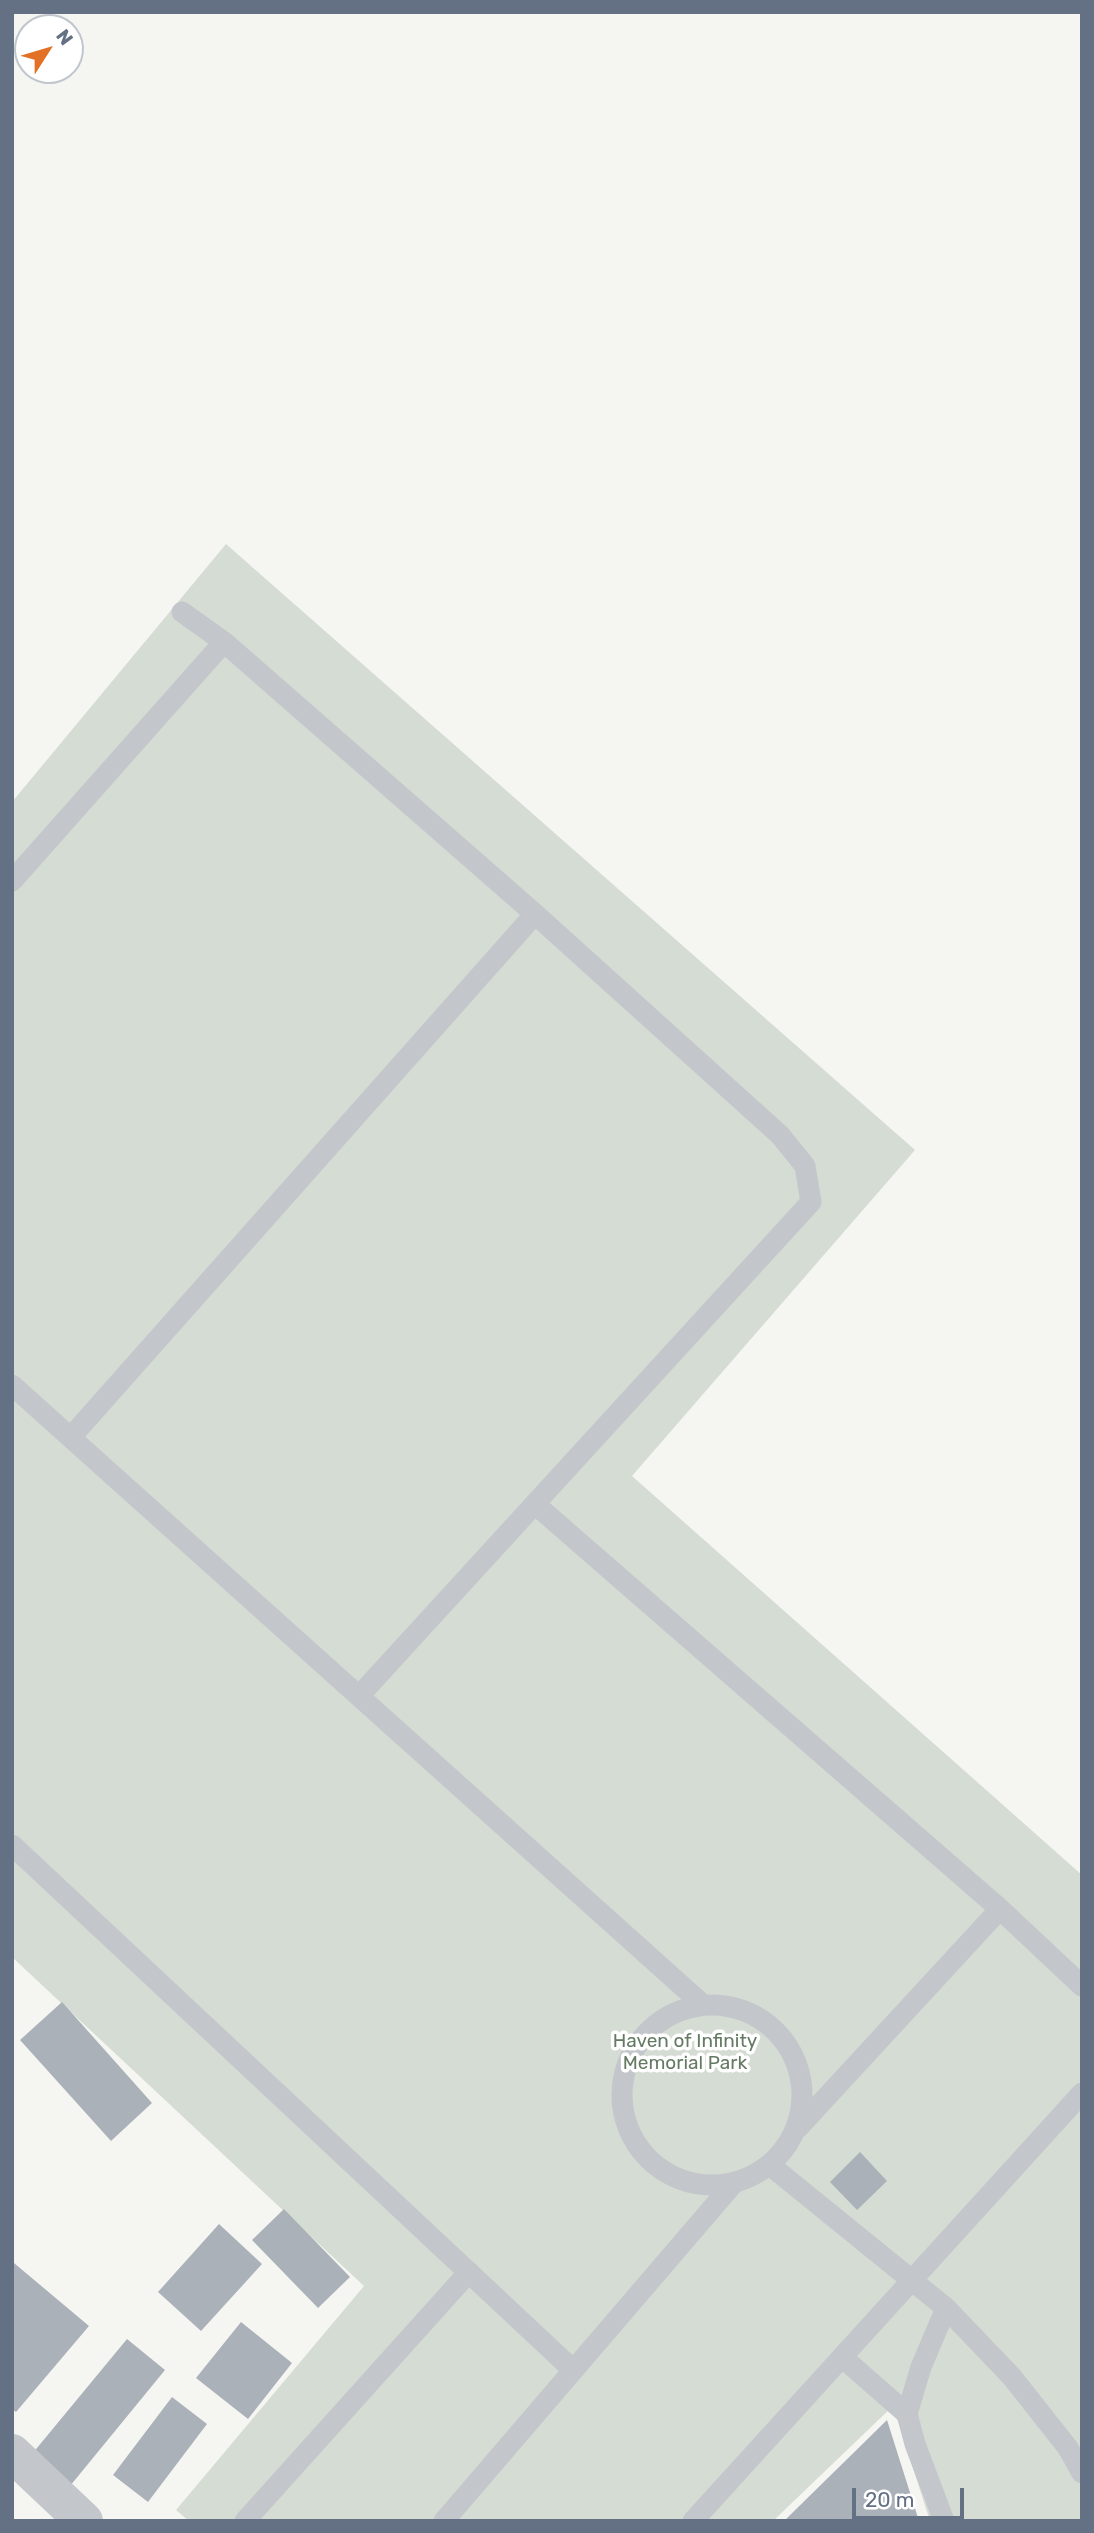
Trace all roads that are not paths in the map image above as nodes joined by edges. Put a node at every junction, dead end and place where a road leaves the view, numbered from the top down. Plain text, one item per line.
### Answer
1 (182, 612) dead end
2 (224, 642) junction
3 (12, 881) edge
4 (535, 914) junction
5 (12, 1385) edge
6 (71, 1437) junction
7 (536, 1505) junction
8 (359, 1696) junction
9 (12, 1845) edge
10 (1000, 1909) junction
11 (1082, 1986) edge
12 (701, 2003) junction
13 (1082, 2094) edge
14 (798, 2128) junction
15 (771, 2166) junction
16 (733, 2184) junction
17 (469, 2272) junction
18 (914, 2280) junction
19 (946, 2308) junction
20 (842, 2357) junction
21 (572, 2370) junction
22 (907, 2414) junction
23 (12, 2453) edge
24 (1082, 2473) edge
25 (83, 2521) edge
26 (246, 2521) edge
27 (444, 2521) edge
28 (693, 2521) edge
29 (944, 2521) edge

1 - 2 lane
2 - 3 lane
2 - 4 lane
4 - 6 lane
4 - 7 lane
5 - 6 lane
6 - 8 lane
7 - 8 lane
7 - 10 lane
8 - 12 lane
9 - 17 lane
10 - 11 lane
10 - 14 lane
12 - 14 lane
12 - 16 lane
13 - 18 lane
14 - 15 lane
15 - 16 lane
15 - 18 lane
16 - 21 lane
17 - 21 lane
17 - 26 lane
18 - 19 lane
18 - 20 lane
19 - 22 lane
19 - 24 lane
20 - 22 lane
20 - 28 lane
21 - 27 lane
22 - 29 lane
23 - 25 street

